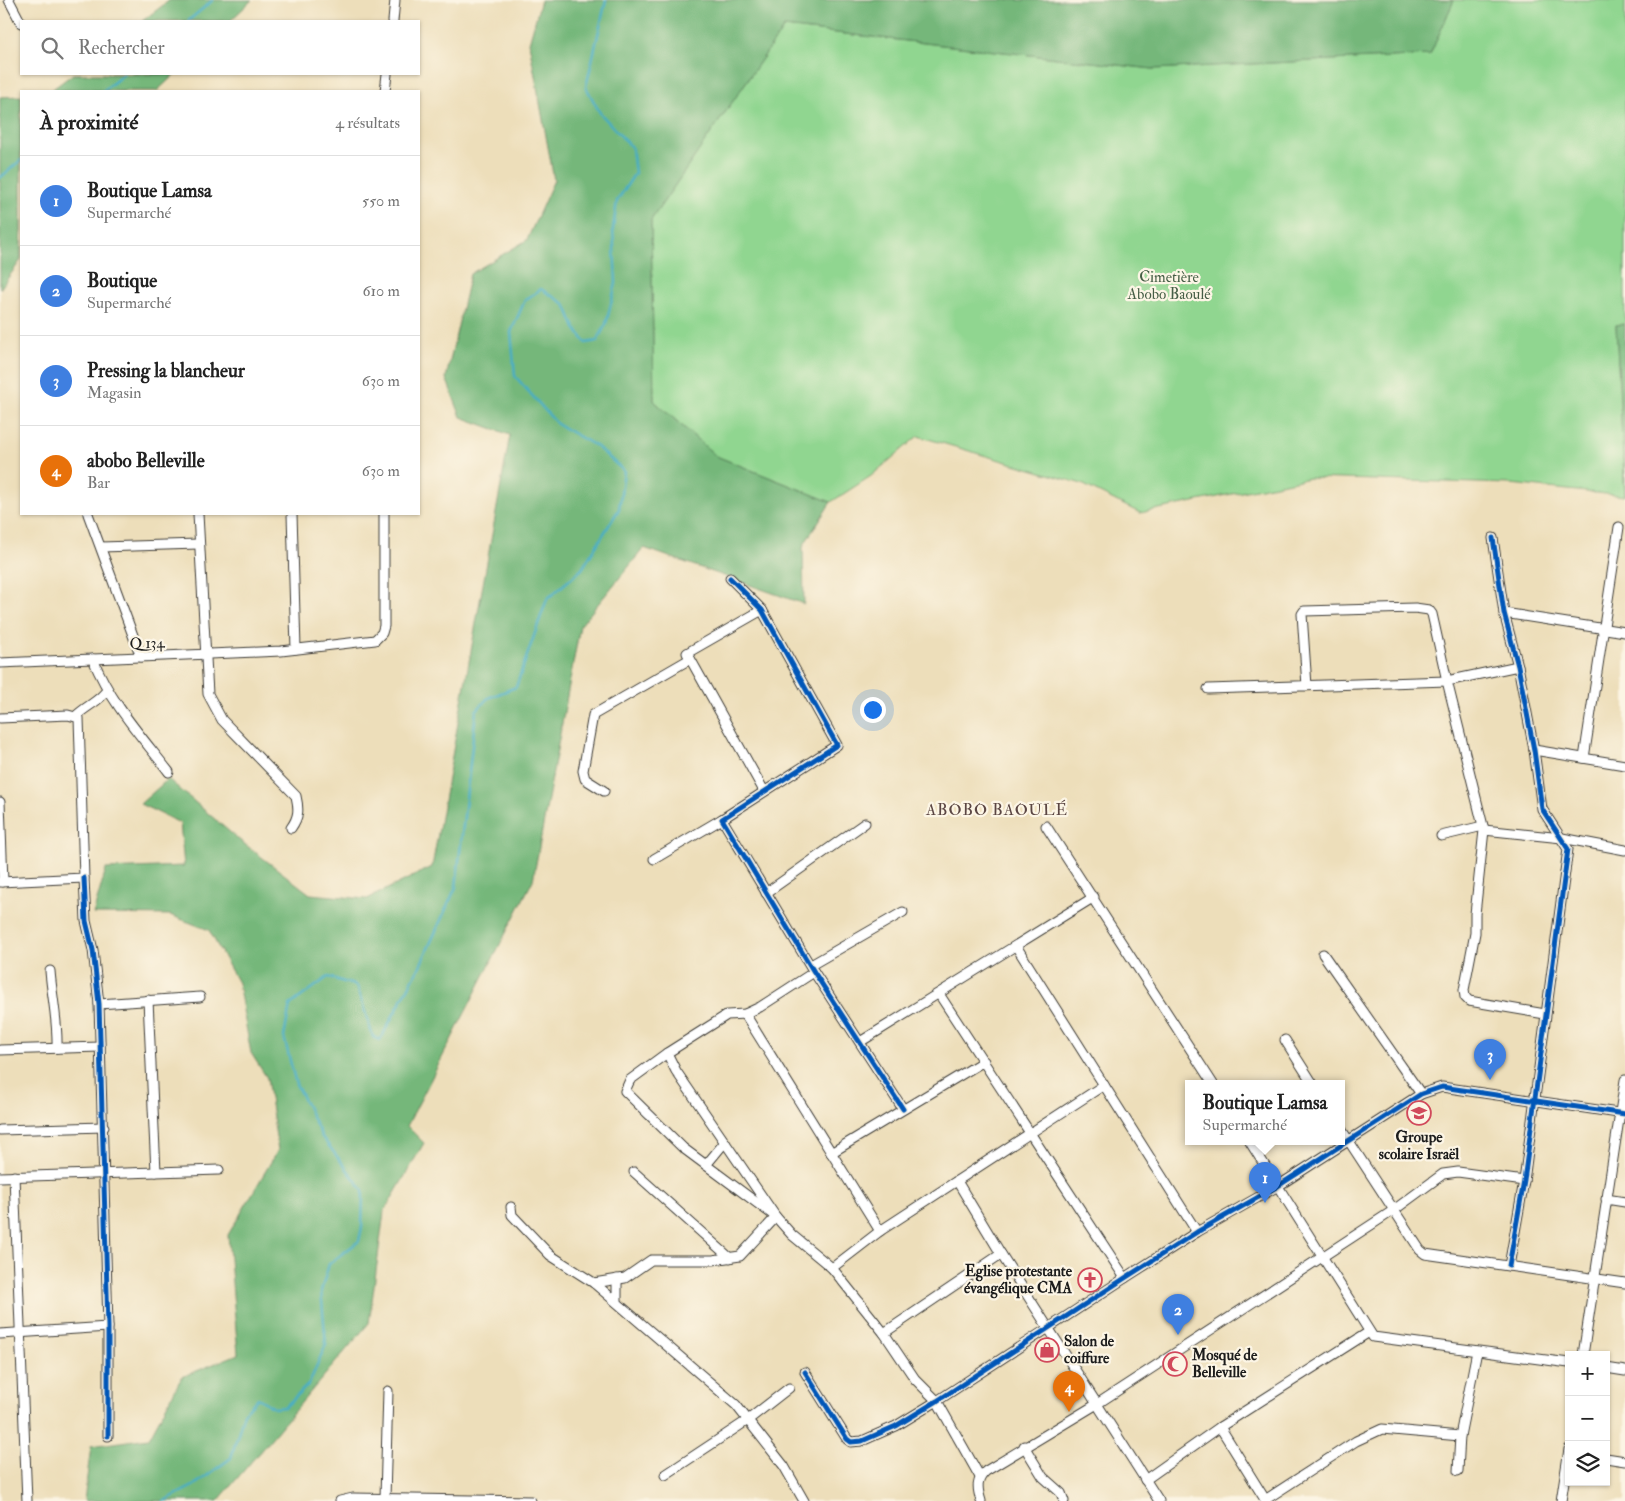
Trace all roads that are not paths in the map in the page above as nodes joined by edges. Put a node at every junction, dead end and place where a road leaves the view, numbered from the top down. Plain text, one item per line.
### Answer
1 (9, 0) edge
2 (396, 0) edge
3 (20, 20) edge
4 (393, 20) edge
5 (387, 75) edge
6 (385, 90) edge
7 (88, 515) edge
8 (198, 515) edge
9 (292, 515) edge
10 (384, 515) edge
11 (1619, 527) dead end
12 (1494, 538) dead end
13 (198, 544) junction
14 (101, 547) junction
15 (730, 578) dead end
16 (762, 610) junction
17 (1504, 613) junction
18 (1603, 628) junction
19 (1625, 632) edge
20 (296, 649) junction
21 (206, 654) junction
22 (141, 657) junction
23 (93, 658) junction
24 (690, 659) junction
25 (0, 662) edge
26 (1518, 666) junction
27 (1447, 681) junction
28 (1307, 686) junction
29 (1208, 689) dead end
30 (107, 690) junction
31 (76, 716) junction
32 (0, 718) edge
33 (1534, 750) junction
34 (1584, 758) junction
35 (1625, 764) edge
36 (169, 772) dead end
37 (604, 791) dead end
38 (764, 791) junction
39 (0, 802) edge
40 (722, 818) junction
41 (865, 823) dead end
42 (1046, 826) dead end
43 (291, 828) dead end
44 (1483, 828) junction
45 (1441, 836) dead end
46 (1562, 838) junction
47 (1625, 850) edge
48 (654, 859) dead end
49 (84, 878) junction
50 (1, 882) edge
51 (766, 893) junction
52 (1094, 897) junction
53 (903, 912) dead end
54 (1016, 946) junction
55 (1323, 954) dead end
56 (812, 969) junction
57 (50, 971) dead end
58 (939, 994) junction
59 (200, 997) dead end
60 (148, 1000) junction
61 (99, 1004) junction
62 (745, 1014) junction
63 (1545, 1014) junction
64 (1285, 1040) dead end
65 (860, 1042) junction
66 (100, 1047) junction
67 (57, 1048) junction
68 (0, 1050) edge
69 (667, 1053) junction
70 (984, 1061) junction
71 (1210, 1080) edge
72 (1310, 1080) edge
73 (1625, 1080) edge
74 (1104, 1085) junction
75 (1420, 1094) junction
76 (1535, 1101) junction
77 (903, 1110) junction
78 (1623, 1114) edge
79 (104, 1127) junction
80 (0, 1130) edge
81 (1029, 1133) junction
82 (1345, 1134) edge
83 (1349, 1140) junction
84 (725, 1142) junction
85 (1345, 1143) edge
86 (1252, 1145) edge
87 (1341, 1145) edge
88 (831, 1153) junction
89 (706, 1165) junction
90 (219, 1170) dead end
91 (156, 1172) junction
92 (634, 1172) dead end
93 (104, 1174) junction
94 (14, 1176) junction
95 (0, 1177) edge
96 (957, 1181) junction
97 (1524, 1181) junction
98 (1278, 1186) junction
99 (1606, 1199) junction
100 (1625, 1202) edge
101 (511, 1206) dead end
102 (1394, 1210) junction
103 (776, 1217) junction
104 (880, 1231) junction
105 (1198, 1232) junction
106 (1001, 1254) junction
107 (1321, 1257) junction
108 (730, 1258) junction
109 (1509, 1266) junction
110 (832, 1268) junction
111 (1125, 1278) junction
112 (1594, 1278) junction
113 (617, 1279) junction
114 (594, 1282) junction
115 (1625, 1283) edge
116 (616, 1302) junction
117 (108, 1327) junction
118 (1048, 1328) junction
119 (1368, 1332) junction
120 (19, 1333) junction
121 (884, 1333) junction
122 (0, 1334) edge
123 (1476, 1351) junction
124 (1583, 1351) edge
125 (1565, 1362) edge
126 (1610, 1369) edge
127 (1625, 1371) edge
128 (805, 1372) dead end
129 (789, 1388) dead end
130 (388, 1391) dead end
131 (937, 1401) junction
132 (1097, 1404) junction
133 (748, 1420) junction
134 (1220, 1428) junction
135 (108, 1436) dead end
136 (1460, 1436) junction
137 (1024, 1446) junction
138 (1610, 1458) edge
139 (1625, 1460) edge
140 (1458, 1471) dead end
141 (665, 1474) dead end
142 (1565, 1476) edge
143 (980, 1477) junction
144 (1145, 1480) junction
145 (385, 1498) junction
146 (1266, 1500) edge
147 (27, 1501) edge
148 (340, 1501) edge
149 (531, 1501) edge
150 (804, 1501) edge
151 (981, 1501) edge
152 (1064, 1501) edge
153 (1159, 1501) edge
154 (1561, 1501) edge

1 - 3 street
2 - 4 street
5 - 6 street
7 - 14 street
8 - 13 street
9 - 20 street
10 - 20 street, Q 134
11 - 18 street
12 - 17 street
13 - 14 street
13 - 21 street
14 - 22 street
15 - 16 street
16 - 24 street
16 - 38 street
17 - 18 street
17 - 26 street
18 - 19 street
18 - 34 street
20 - 21 street, Q 134
21 - 22 street, Q 134
21 - 43 street
22 - 23 street, Q 134
23 - 25 street, Q 134
23 - 30 street
24 - 37 street
24 - 38 street
26 - 27 street
26 - 33 street
27 - 28 street
27 - 28 street
27 - 44 street
28 - 29 street
30 - 31 street
30 - 36 street
31 - 32 street
31 - 49 street
33 - 34 street
33 - 46 street
34 - 35 street
38 - 40 street
39 - 50 street
40 - 48 street
40 - 51 street
41 - 51 street
42 - 52 street
44 - 45 street
44 - 46 street
44 - 63 street
46 - 47 street
46 - 63 street
49 - 50 street
49 - 61 street
51 - 56 street
52 - 54 street
52 - 71 street
53 - 56 street
54 - 58 street
54 - 74 street
55 - 75 street
56 - 62 street
56 - 65 street
57 - 67 street
58 - 65 street
58 - 70 street
59 - 60 street
60 - 61 street
60 - 91 street
61 - 66 street
62 - 69 street
62 - 88 street
63 - 76 street
64 - 72 street
65 - 77 street
66 - 67 street
66 - 79 street
67 - 68 street
69 - 84 street
69 - 89 street
70 - 77 street
70 - 81 street
73 - 78 street
74 - 81 street
74 - 105 street
75 - 76 street
75 - 83 street
76 - 78 street
76 - 97 street
77 - 88 street
78 - 99 street
79 - 80 street
79 - 93 street
81 - 96 street
81 - 111 street
82 - 83 street
83 - 85 street
83 - 102 street
84 - 89 street
84 - 103 street
86 - 98 street
87 - 98 street
88 - 104 street
89 - 103 street
90 - 91 street
91 - 93 street
92 - 108 street
93 - 94 street
93 - 117 street
94 - 95 street
94 - 120 street
96 - 104 street
96 - 106 street
97 - 102 street
97 - 109 street
98 - 105 street
98 - 107 street
99 - 100 street
99 - 112 street
101 - 114 street
102 - 107 street
102 - 109 street
103 - 108 street
103 - 110 street
104 - 110 street
105 - 111 street
106 - 118 street
106 - 121 street
107 - 119 street
107 - 132 street
108 - 113 street
109 - 112 street
110 - 121 street
111 - 118 street
112 - 115 street
112 - 124 street
113 - 114 street
113 - 116 street
114 - 116 street
116 - 133 street
117 - 120 street
117 - 135 street
118 - 131 street
118 - 132 street
119 - 123 street
119 - 134 street
120 - 122 street
120 - 147 street
121 - 131 street
123 - 125 street
123 - 136 street
126 - 127 street
128 - 131 street
129 - 133 street
130 - 145 street
131 - 143 street
132 - 137 street
132 - 144 street
133 - 141 street
133 - 150 street
134 - 144 street
134 - 146 street
136 - 140 street
136 - 146 street
137 - 143 street
137 - 152 street
138 - 139 street
142 - 154 street
143 - 151 street
144 - 153 street
145 - 148 street
145 - 149 street

